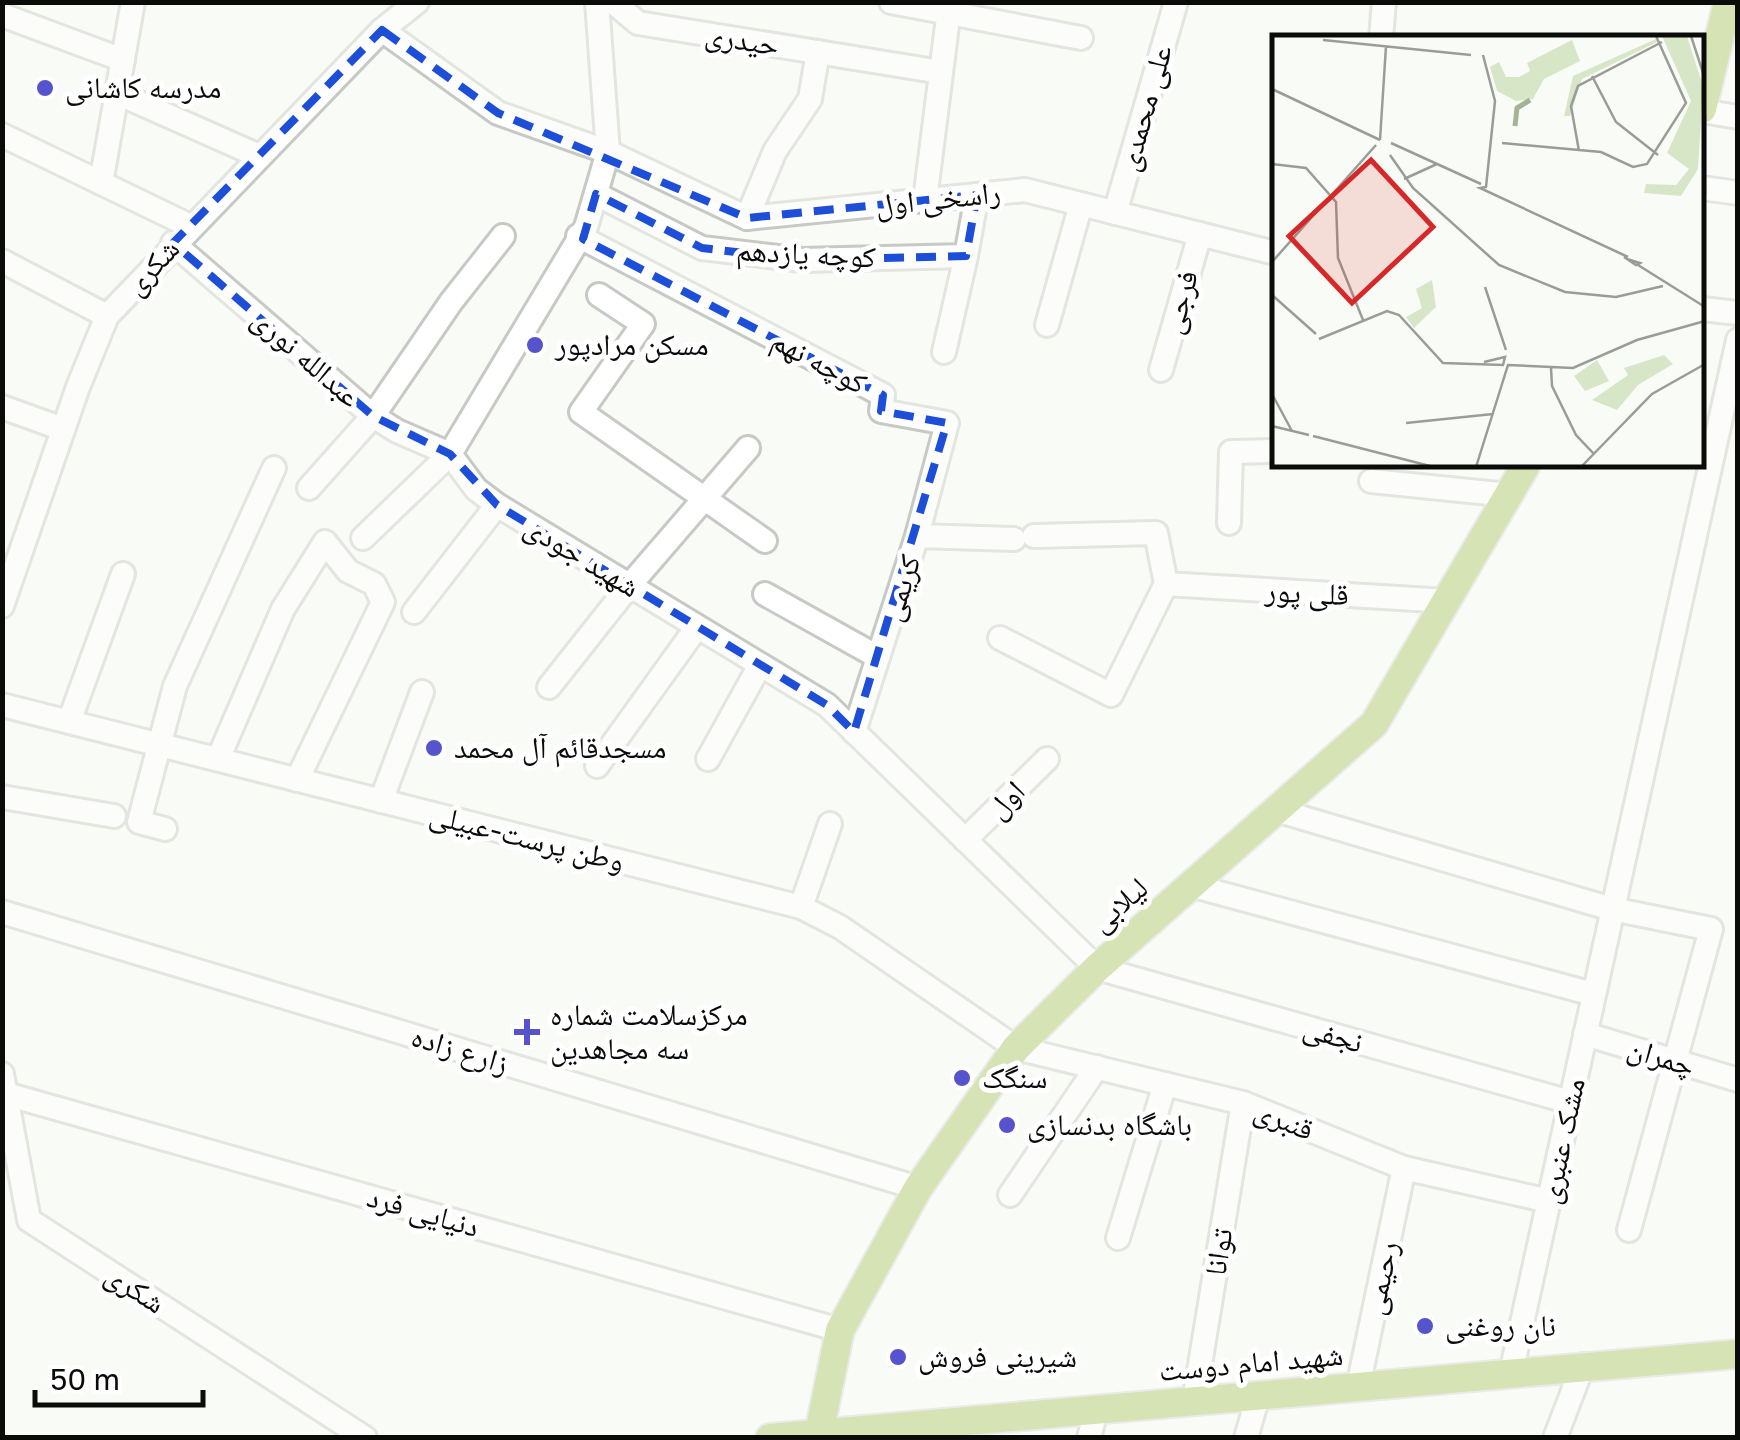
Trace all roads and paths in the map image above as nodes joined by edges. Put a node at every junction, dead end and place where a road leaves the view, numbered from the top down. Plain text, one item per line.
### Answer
1 (133, 2) edge
2 (417, 2) edge
3 (597, 2) edge
4 (613, 2) edge
5 (891, 2) edge
6 (1176, 2) edge
7 (1384, 2) edge
8 (1728, 2) edge
9 (949, 9) edge
10 (2, 15) edge
11 (382, 30) junction
12 (1381, 35) edge
13 (1081, 38) dead end
14 (818, 52) junction
15 (123, 60) junction
16 (941, 72) junction
17 (117, 93) junction
18 (1705, 98) edge
19 (1705, 110) edge
20 (1738, 116) edge
21 (2, 135) edge
22 (608, 152) junction
23 (259, 156) junction
24 (101, 182) junction
25 (1705, 188) edge
26 (1738, 193) edge
27 (596, 194) junction
28 (978, 194) junction
29 (924, 200) junction
30 (1081, 204) junction
31 (1115, 212) junction
32 (747, 218) junction
33 (1200, 234) junction
34 (182, 235) junction
35 (502, 236) dead end
36 (578, 236) junction
37 (1272, 251) edge
38 (966, 256) junction
39 (2, 261) edge
40 (599, 295) dead end
41 (1705, 309) edge
42 (1738, 313) edge
43 (107, 316) junction
44 (1047, 325) dead end
45 (1738, 340) edge
46 (944, 352) dead end
47 (1161, 370) dead end
48 (2, 407) edge
49 (373, 416) junction
50 (63, 429) junction
51 (748, 448) dead end
52 (1272, 451) edge
53 (450, 454) junction
54 (274, 468) dead end
55 (1524, 468) edge
56 (1371, 481) dead end
57 (308, 488) dead end
58 (1509, 495) junction
59 (704, 498) junction
60 (497, 505) junction
61 (1229, 523) dead end
62 (918, 536) junction
63 (14, 538) edge
64 (363, 538) dead end
65 (764, 541) dead end
66 (123, 574) dead end
67 (1166, 584) junction
68 (629, 586) junction
69 (765, 594) dead end
70 (1448, 601) junction
71 (2, 606) edge
72 (414, 612) dead end
73 (697, 627) junction
74 (1000, 638) dead end
75 (878, 657) junction
76 (760, 665) junction
77 (549, 688) dead end
78 (422, 692) dead end
79 (2, 705) edge
80 (69, 722) junction
81 (854, 732) junction
82 (160, 745) junction
83 (708, 758) dead end
84 (218, 760) junction
85 (1047, 760) dead end
86 (597, 766) dead end
87 (297, 780) junction
88 (2, 797) edge
89 (381, 801) junction
90 (1276, 810) junction
91 (114, 816) dead end
92 (830, 824) dead end
93 (165, 828) dead end
94 (965, 840) junction
95 (1190, 885) junction
96 (801, 907) junction
97 (1612, 909) junction
98 (2, 912) edge
99 (1096, 968) junction
100 (1594, 994) junction
101 (1585, 1034) junction
102 (1016, 1048) junction
103 (1674, 1060) junction
104 (1097, 1068) junction
105 (1738, 1080) edge
106 (4, 1084) edge
107 (1165, 1084) junction
108 (1570, 1102) junction
109 (1244, 1103) junction
110 (10, 1161) edge
111 (1404, 1168) junction
112 (918, 1188) junction
113 (1010, 1195) dead end
114 (1548, 1201) junction
115 (1629, 1230) dead end
116 (1118, 1238) dead end
117 (840, 1330) junction
118 (1738, 1354) edge
119 (1583, 1365) junction
120 (1511, 1373) junction
121 (1358, 1387) junction
122 (1258, 1396) junction
123 (1194, 1401) junction
124 (1096, 1410) junction
125 (818, 1435) edge
126 (365, 1438) edge
127 (770, 1438) edge
128 (1089, 1438) edge
129 (1246, 1438) edge
130 (1555, 1438) edge

1 - 15 street
2 - 11 street, شکری
3 - 22 street
4 - 14 street, حیدری
5 - 9 street
6 - 31 street, علی محمدی
7 - 12 street
8 - 18 main road
9 - 13 street
9 - 16 street
10 - 15 street
11 - 22 street
11 - 23 street, شکری
14 - 16 street, حیدری
14 - 32 street, حیدری
15 - 17 street
16 - 29 street
17 - 23 street
17 - 24 street
19 - 20 street
21 - 24 street, عبدالله نوری
22 - 27 street
22 - 32 street
23 - 34 street, شکری
24 - 34 street, عبدالله نوری
25 - 26 street
27 - 36 street
27 - 38 street, کوچه یازدهم
28 - 29 street, راسخی اول
28 - 30 street, راسخی اول
28 - 38 street
29 - 32 street, راسخی اول
30 - 31 street, راسخی اول
30 - 44 street
31 - 33 street, راسخی اول
33 - 37 street, راسخی اول
33 - 47 street, فرجی
34 - 43 street, شکری
34 - 49 street, عبدالله نوری
35 - 49 street
36 - 53 street
36 - 62 street, کوچه نهم
38 - 46 street
39 - 43 street
40 - 59 street
41 - 42 street
43 - 50 street, شکری
45 - 97 street, مشک عنبری
48 - 50 street
49 - 53 street, عبدالله نوری
49 - 57 street
50 - 63 street, شکری
51 - 59 street
52 - 61 street
53 - 60 street, شهید جودی
53 - 64 street
54 - 82 street
55 - 58 main road, لیلابی
56 - 58 street
58 - 70 main road, لیلابی
59 - 65 street
59 - 68 street
60 - 68 street, شهید جودی
60 - 72 street
62 - 67 street, کریمی
62 - 75 street, کریمی
63 - 71 street, شکری
66 - 80 street
67 - 70 street, قلی پور
67 - 74 street
68 - 73 street, شهید جودی
68 - 77 street
69 - 75 street
70 - 90 main road, لیلابی
73 - 76 street, شهید جودی
73 - 86 street
75 - 81 street, کریمی
76 - 81 street, شهید جودی
76 - 83 street
78 - 89 street
79 - 80 street, وطن پرست-عبیلی
80 - 82 street, وطن پرست-عبیلی
81 - 94 street, شهید جودی
82 - 84 street, وطن پرست-عبیلی
82 - 93 street
84 - 87 street, وطن پرست-عبیلی
84 - 87 street
85 - 94 street, اول
87 - 89 street, وطن پرست-عبیلی
88 - 91 street
89 - 96 street, وطن پرست-عبیلی
90 - 95 main road, لیلابی
90 - 97 street
92 - 96 street
94 - 99 street, شهید جودی
95 - 99 main road, لیلابی
95 - 100 street
96 - 102 street, وطن پرست-عبیلی
97 - 100 street, مشک عنبری
97 - 103 street
98 - 112 street, زارع زاده
99 - 102 main road, لیلابی
99 - 108 street, نجفی
100 - 101 street, مشک عنبری
101 - 103 street, چمران
101 - 108 street, مشک عنبری
102 - 104 street, قنبری
102 - 112 main road, لیلابی
103 - 105 street, چمران
103 - 115 street
104 - 107 street, قنبری
104 - 113 street
106 - 110 street, شکری
106 - 117 street, دنیایی فرد
107 - 109 street, قنبری
107 - 116 street
108 - 114 street, مشک عنبری
109 - 111 street, قنبری
109 - 123 street, توانا
110 - 126 street, شکری
111 - 114 street, قنبری
111 - 121 street, رحیمی
112 - 117 main road, لیلابی
114 - 120 street, مشک عنبری
117 - 125 main road, لیلابی
118 - 119 main road, شهید امام دوست
119 - 120 main road, شهید امام دوست
119 - 130 street
120 - 121 main road, شهید امام دوست
121 - 122 main road, شهید امام دوست
122 - 123 main road, شهید امام دوست
122 - 129 street
123 - 124 main road, شهید امام دوست
124 - 125 main road, شهید امام دوست
124 - 128 street
125 - 127 main road, شهید امام دوست

